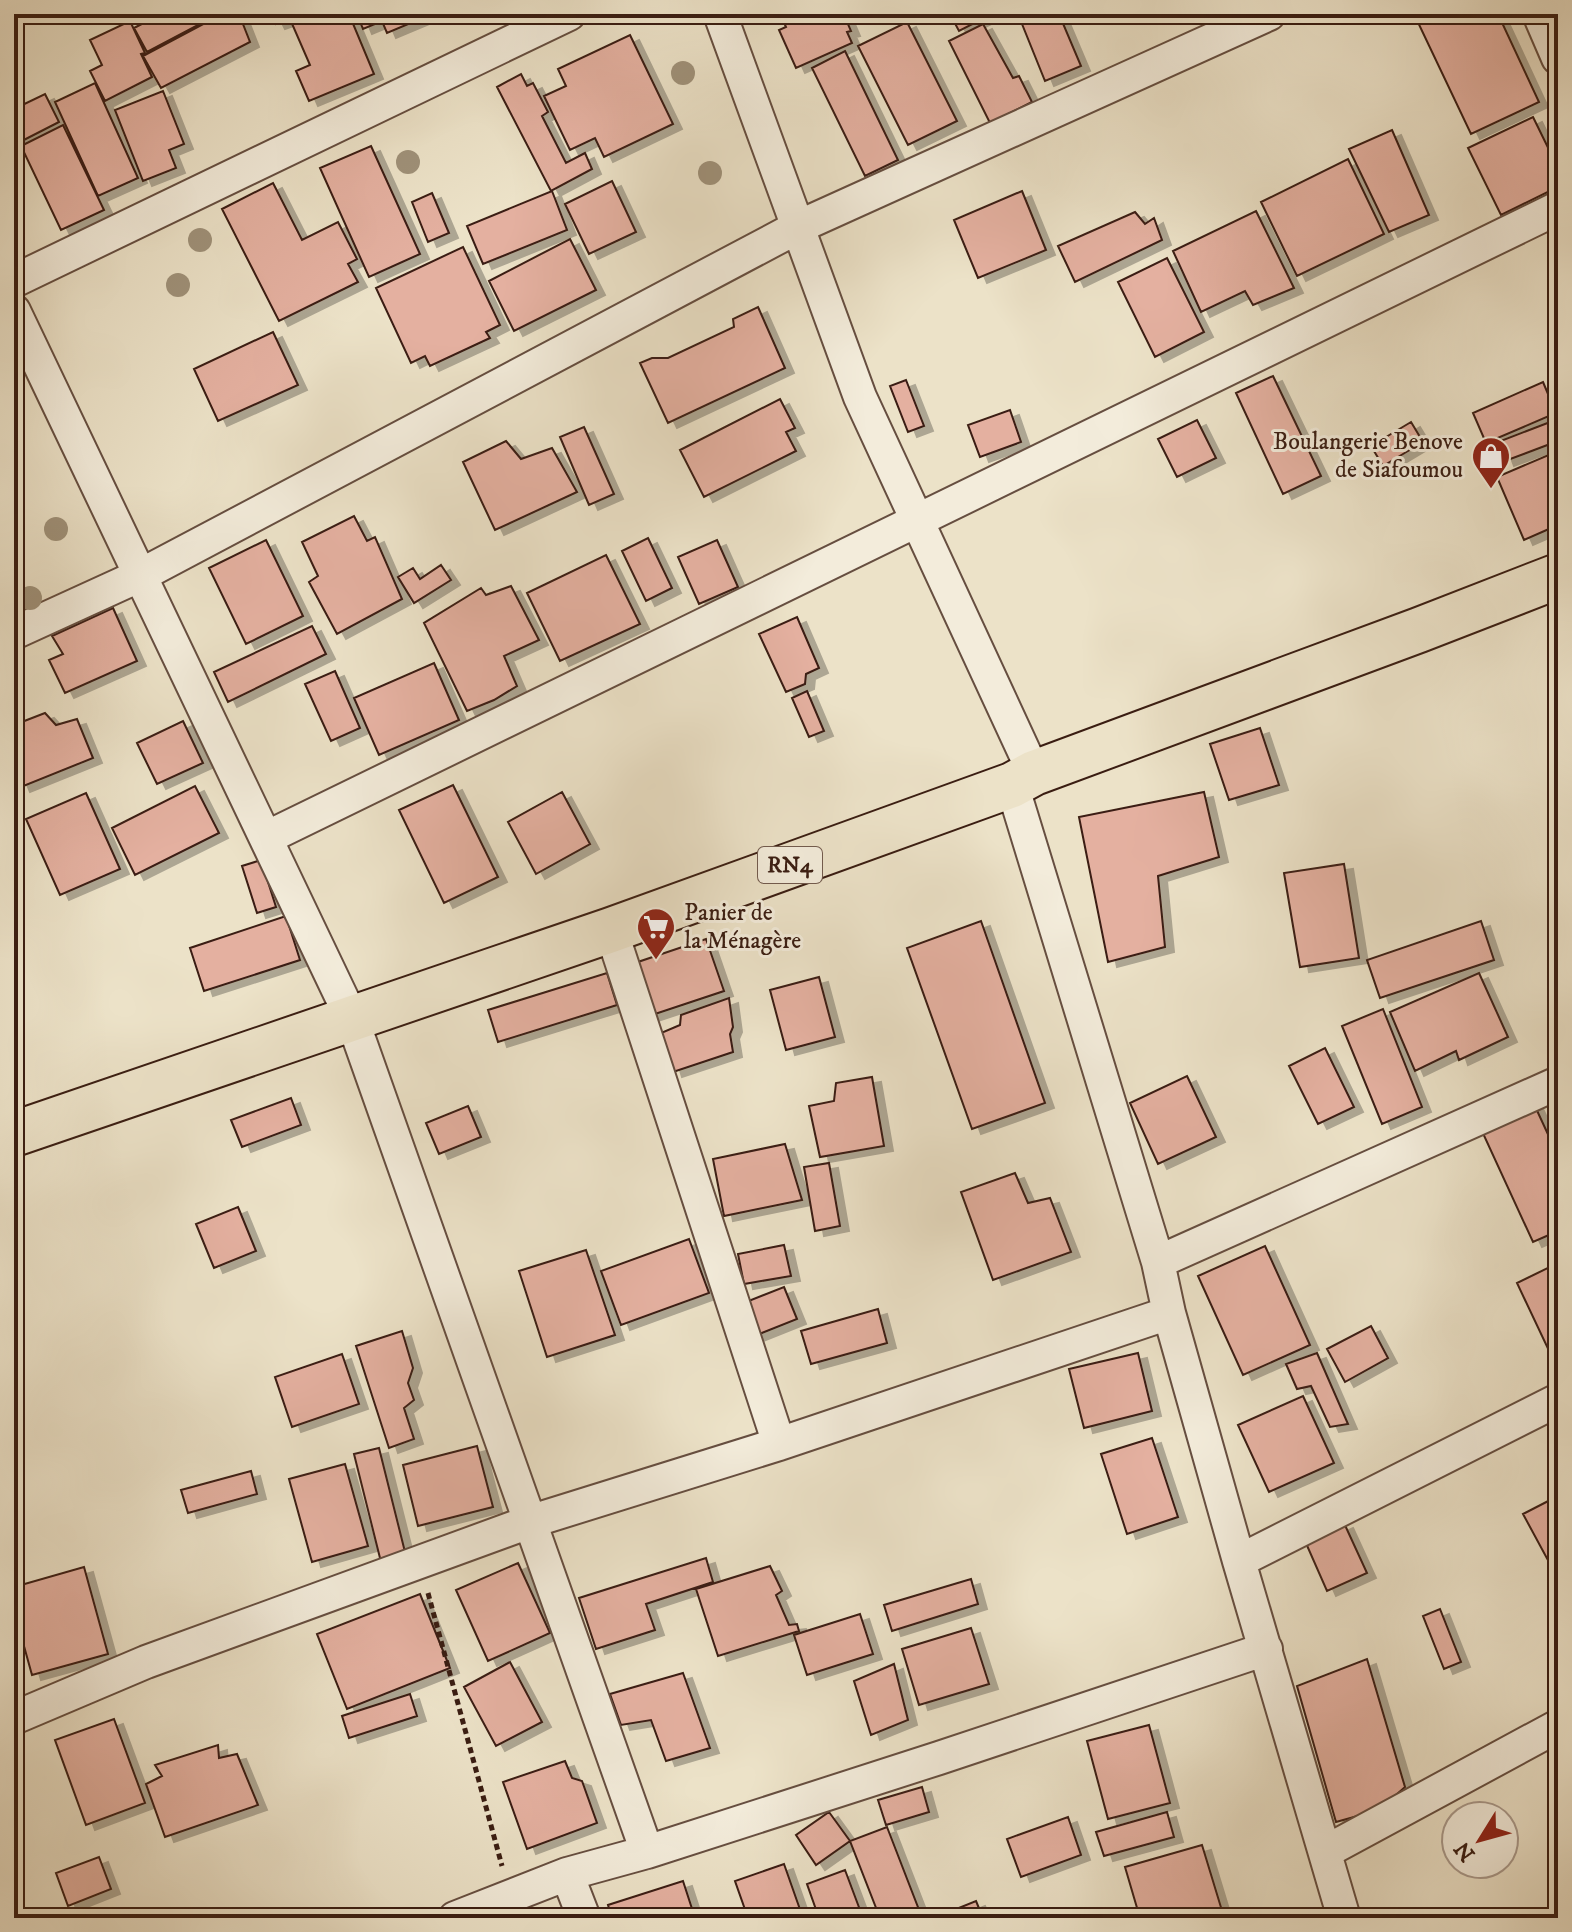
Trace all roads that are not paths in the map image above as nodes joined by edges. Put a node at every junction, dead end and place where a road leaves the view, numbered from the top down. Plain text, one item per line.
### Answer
1 (569, 14) edge
2 (720, 14) edge
3 (1269, 14) edge
4 (1539, 14) edge
5 (1558, 58) edge
6 (1558, 208) edge
7 (798, 227) junction
8 (14, 281) edge
9 (14, 311) edge
10 (916, 521) junction
11 (141, 575) junction
12 (1558, 576) edge
13 (14, 633) edge
14 (1023, 779) junction
15 (266, 838) junction
16 (611, 930) junction
17 (352, 1019) junction
18 (1558, 1083) edge
19 (14, 1134) edge
20 (1158, 1262) junction
21 (1169, 1313) junction
22 (1558, 1400) edge
23 (779, 1444) junction
24 (532, 1521) junction
25 (1239, 1561) junction
26 (1266, 1649) junction
27 (14, 1718) edge
28 (1558, 1726) edge
29 (647, 1852) junction
30 (1325, 1852) junction
31 (567, 1874) junction
32 (455, 1918) edge
33 (584, 1918) edge
34 (1344, 1918) edge

1 - 8 street
2 - 7 street
3 - 7 street
4 - 5 street
6 - 10 street
7 - 10 street
7 - 11 street
9 - 11 street
10 - 14 street
10 - 15 street
11 - 13 street
11 - 15 street
12 - 14 highway, RN4
14 - 16 highway, RN4
14 - 20 street
15 - 17 street
16 - 17 highway, RN4
16 - 23 street
17 - 19 highway, RN4
17 - 24 street
18 - 20 street
20 - 21 street
21 - 23 street
21 - 25 street
22 - 25 street
23 - 24 street
24 - 27 street
24 - 29 street
25 - 26 street
26 - 29 street
26 - 30 street
28 - 30 street
29 - 31 street
30 - 34 street
31 - 32 street
31 - 33 street

